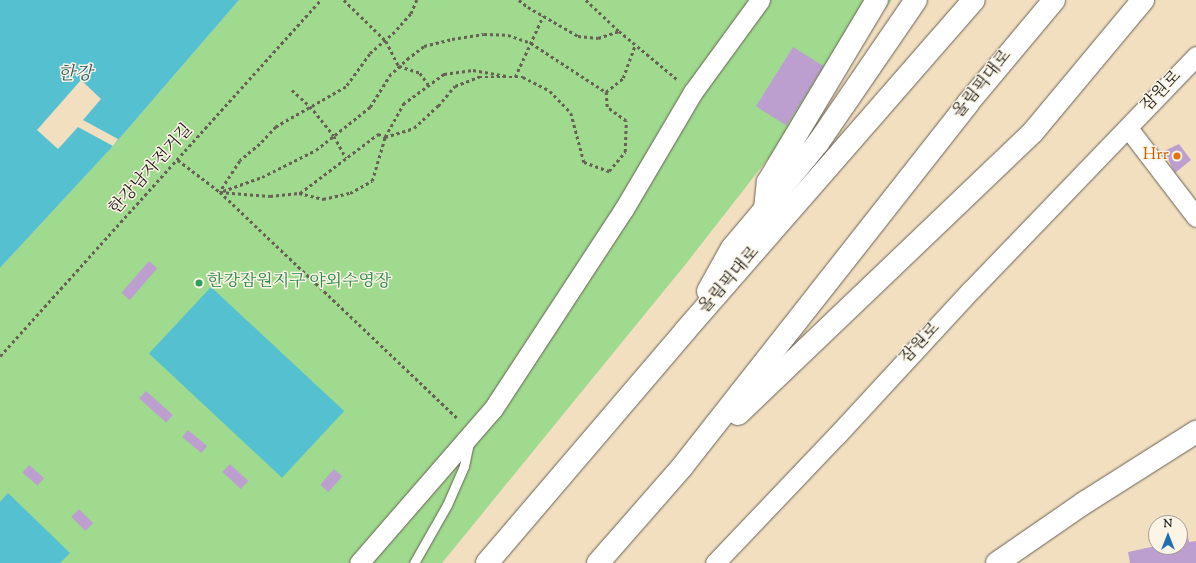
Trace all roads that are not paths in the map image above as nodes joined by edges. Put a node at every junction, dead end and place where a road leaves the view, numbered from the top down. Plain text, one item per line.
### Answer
1 (760, 0) edge
2 (877, 0) edge
3 (916, 0) edge
4 (974, 0) edge
5 (1054, 0) edge
6 (1143, 0) edge
7 (1196, 56) edge
8 (1128, 128) junction
9 (765, 209) junction
10 (1195, 215) edge
11 (685, 331) junction
12 (472, 432) junction
13 (1196, 432) edge
14 (682, 467) junction
15 (359, 563) edge
16 (414, 563) edge
17 (487, 563) edge
18 (598, 563) edge
19 (715, 563) edge
20 (997, 563) edge

1 - 12 street
2 - 9 main road
3 - 9 main road
4 - 11 main road, 올림픽대로
5 - 14 main road, 올림픽대로
6 - 14 main road
7 - 8 street, 잠원로
8 - 10 street, 잠원로
8 - 19 street, 잠원로
9 - 11 main road
11 - 17 main road, 올림픽대로
12 - 15 street
12 - 16 lane
13 - 20 main road
14 - 18 main road, 올림픽대로

